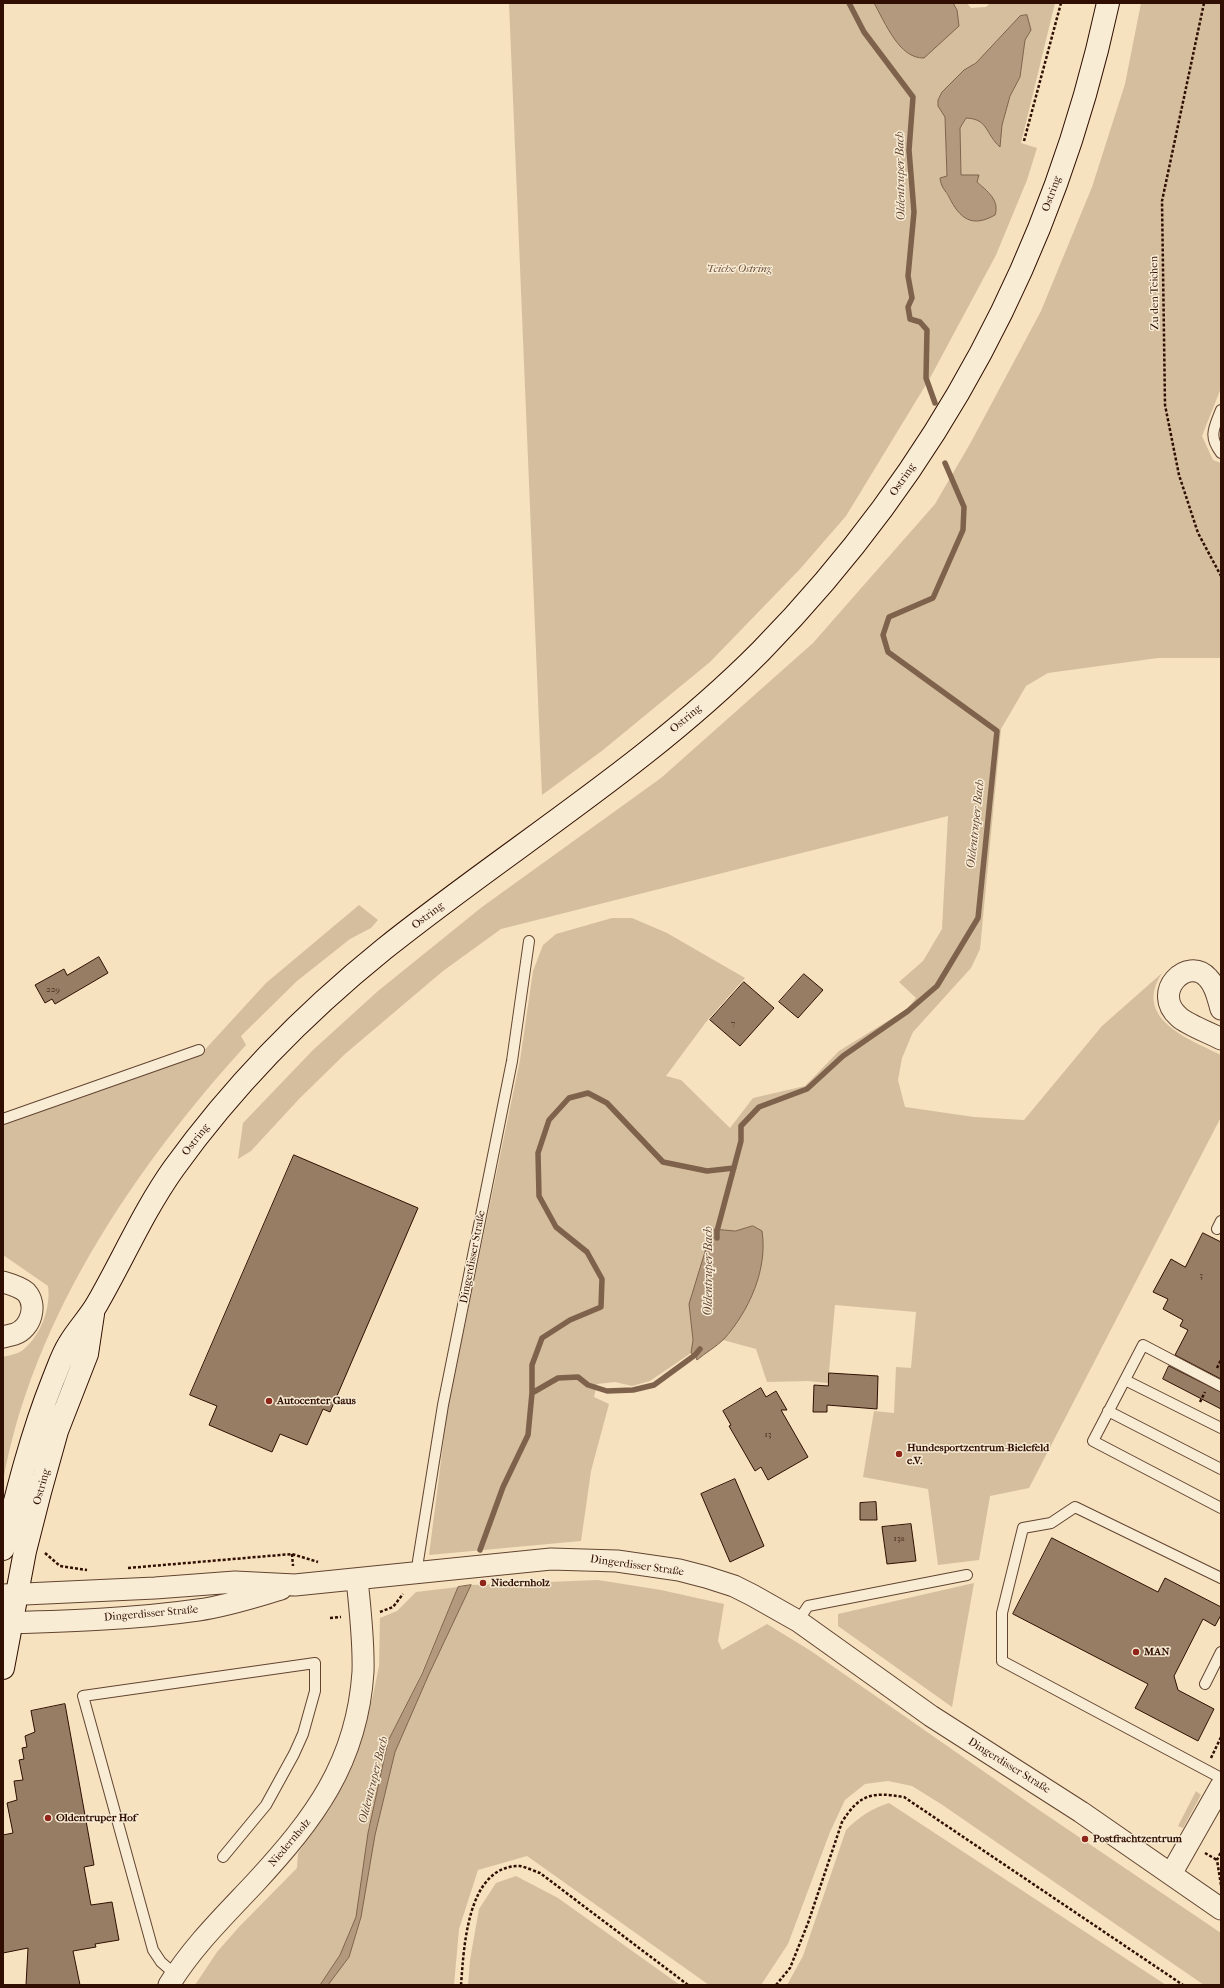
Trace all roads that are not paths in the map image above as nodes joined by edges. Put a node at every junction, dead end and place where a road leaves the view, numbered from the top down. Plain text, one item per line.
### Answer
1 (1108, 3) edge
2 (1221, 410) edge
3 (1221, 453) edge
4 (529, 941) dead end
5 (1221, 1009) edge
6 (1221, 1039) edge
7 (199, 1050) dead end
8 (3, 1119) edge
9 (3, 1282) edge
10 (94, 1310) junction
11 (3, 1337) edge
12 (1125, 1380) junction
13 (1221, 1386) edge
14 (1108, 1411) junction
15 (1221, 1428) edge
16 (1221, 1469) edge
17 (1221, 1508) edge
18 (3, 1549) edge
19 (418, 1573) junction
20 (967, 1575) dead end
21 (1221, 1578) edge
22 (358, 1579) junction
23 (295, 1585) junction
24 (10, 1594) edge
25 (798, 1621) junction
26 (7, 1623) edge
27 (1221, 1652) edge
28 (3, 1668) edge
29 (1205, 1684) dead end
30 (1221, 1778) edge
31 (1221, 1786) edge
32 (223, 1857) dead end
33 (1171, 1874) junction
34 (1221, 1909) edge
35 (173, 1980) edge

1 - 10 main road, Ostring
2 - 3 lane
4 - 19 lane, Dingerdisser Straße
5 - 6 street
7 - 8 lane
9 - 11 street
10 - 18 main road, Ostring
10 - 24 main road, Ostring
12 - 13 lane
12 - 14 lane
12 - 15 lane
14 - 16 lane
14 - 17 lane
19 - 22 street, Dingerdisser Straße
19 - 25 street, Dingerdisser Straße
20 - 25 lane
21 - 30 lane
22 - 23 street, Dingerdisser Straße
22 - 35 street, Niedernholz
23 - 24 street, Dingerdisser Straße
23 - 26 street, Dingerdisser Straße
24 - 26 main road, Ostring
25 - 33 street, Dingerdisser Straße
26 - 28 main road, Ostring
27 - 29 lane
31 - 33 street
32 - 35 lane
33 - 34 street, Dingerdisser Straße

